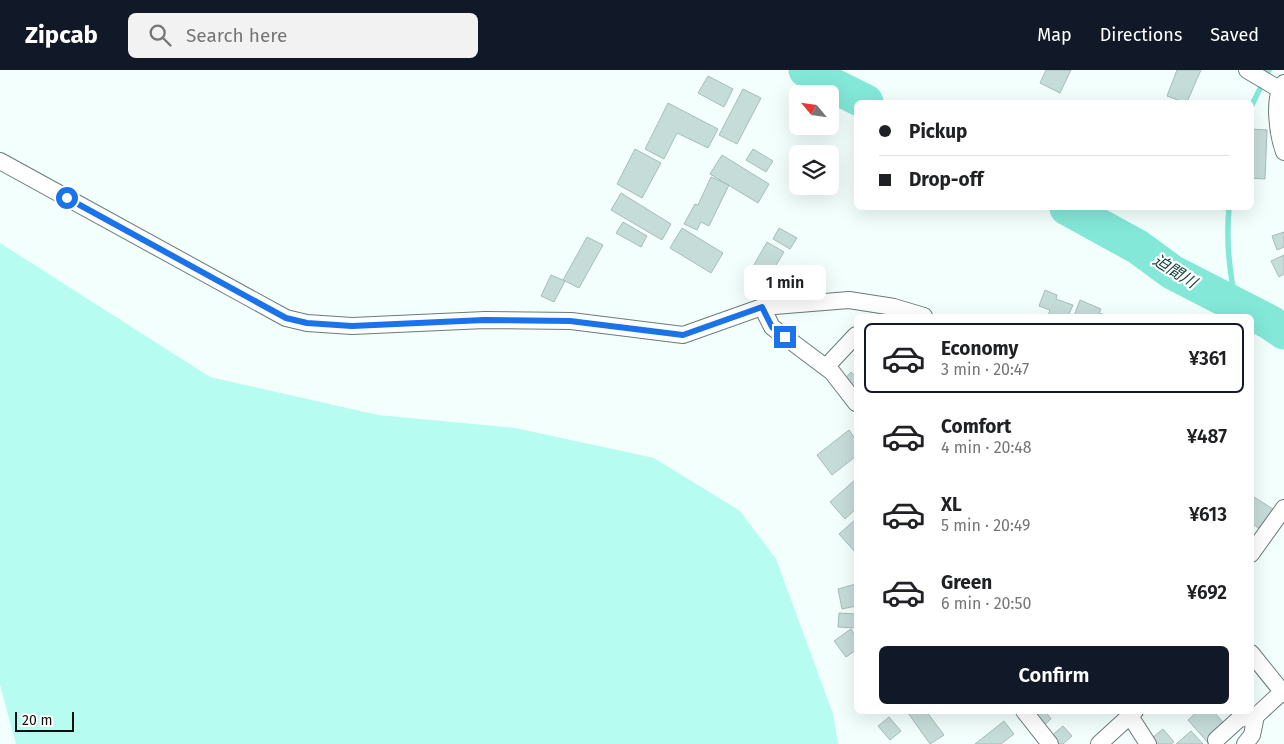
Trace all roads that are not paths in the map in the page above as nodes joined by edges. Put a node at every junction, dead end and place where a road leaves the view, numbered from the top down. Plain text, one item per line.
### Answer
1 (1247, 70) edge
2 (1282, 86) edge
3 (1284, 152) edge
4 (0, 161) edge
5 (762, 307) junction
6 (862, 309) edge
7 (918, 314) edge
8 (854, 337) edge
9 (826, 367) junction
10 (854, 400) edge
11 (1284, 508) edge
12 (1254, 550) edge
13 (1254, 658) edge
14 (1283, 693) edge
15 (1026, 714) edge
16 (1133, 714) edge
17 (1256, 716) junction
18 (1216, 740) dead end
19 (1050, 744) edge
20 (1099, 744) edge
21 (1148, 744) edge
22 (1245, 744) edge

1 - 2 street
2 - 3 street
4 - 5 street
5 - 6 street
5 - 9 street
6 - 7 street
8 - 9 street
9 - 10 street
11 - 12 street
13 - 14 street
14 - 17 street
15 - 19 street
16 - 20 street
16 - 21 street
17 - 18 street
17 - 22 street

